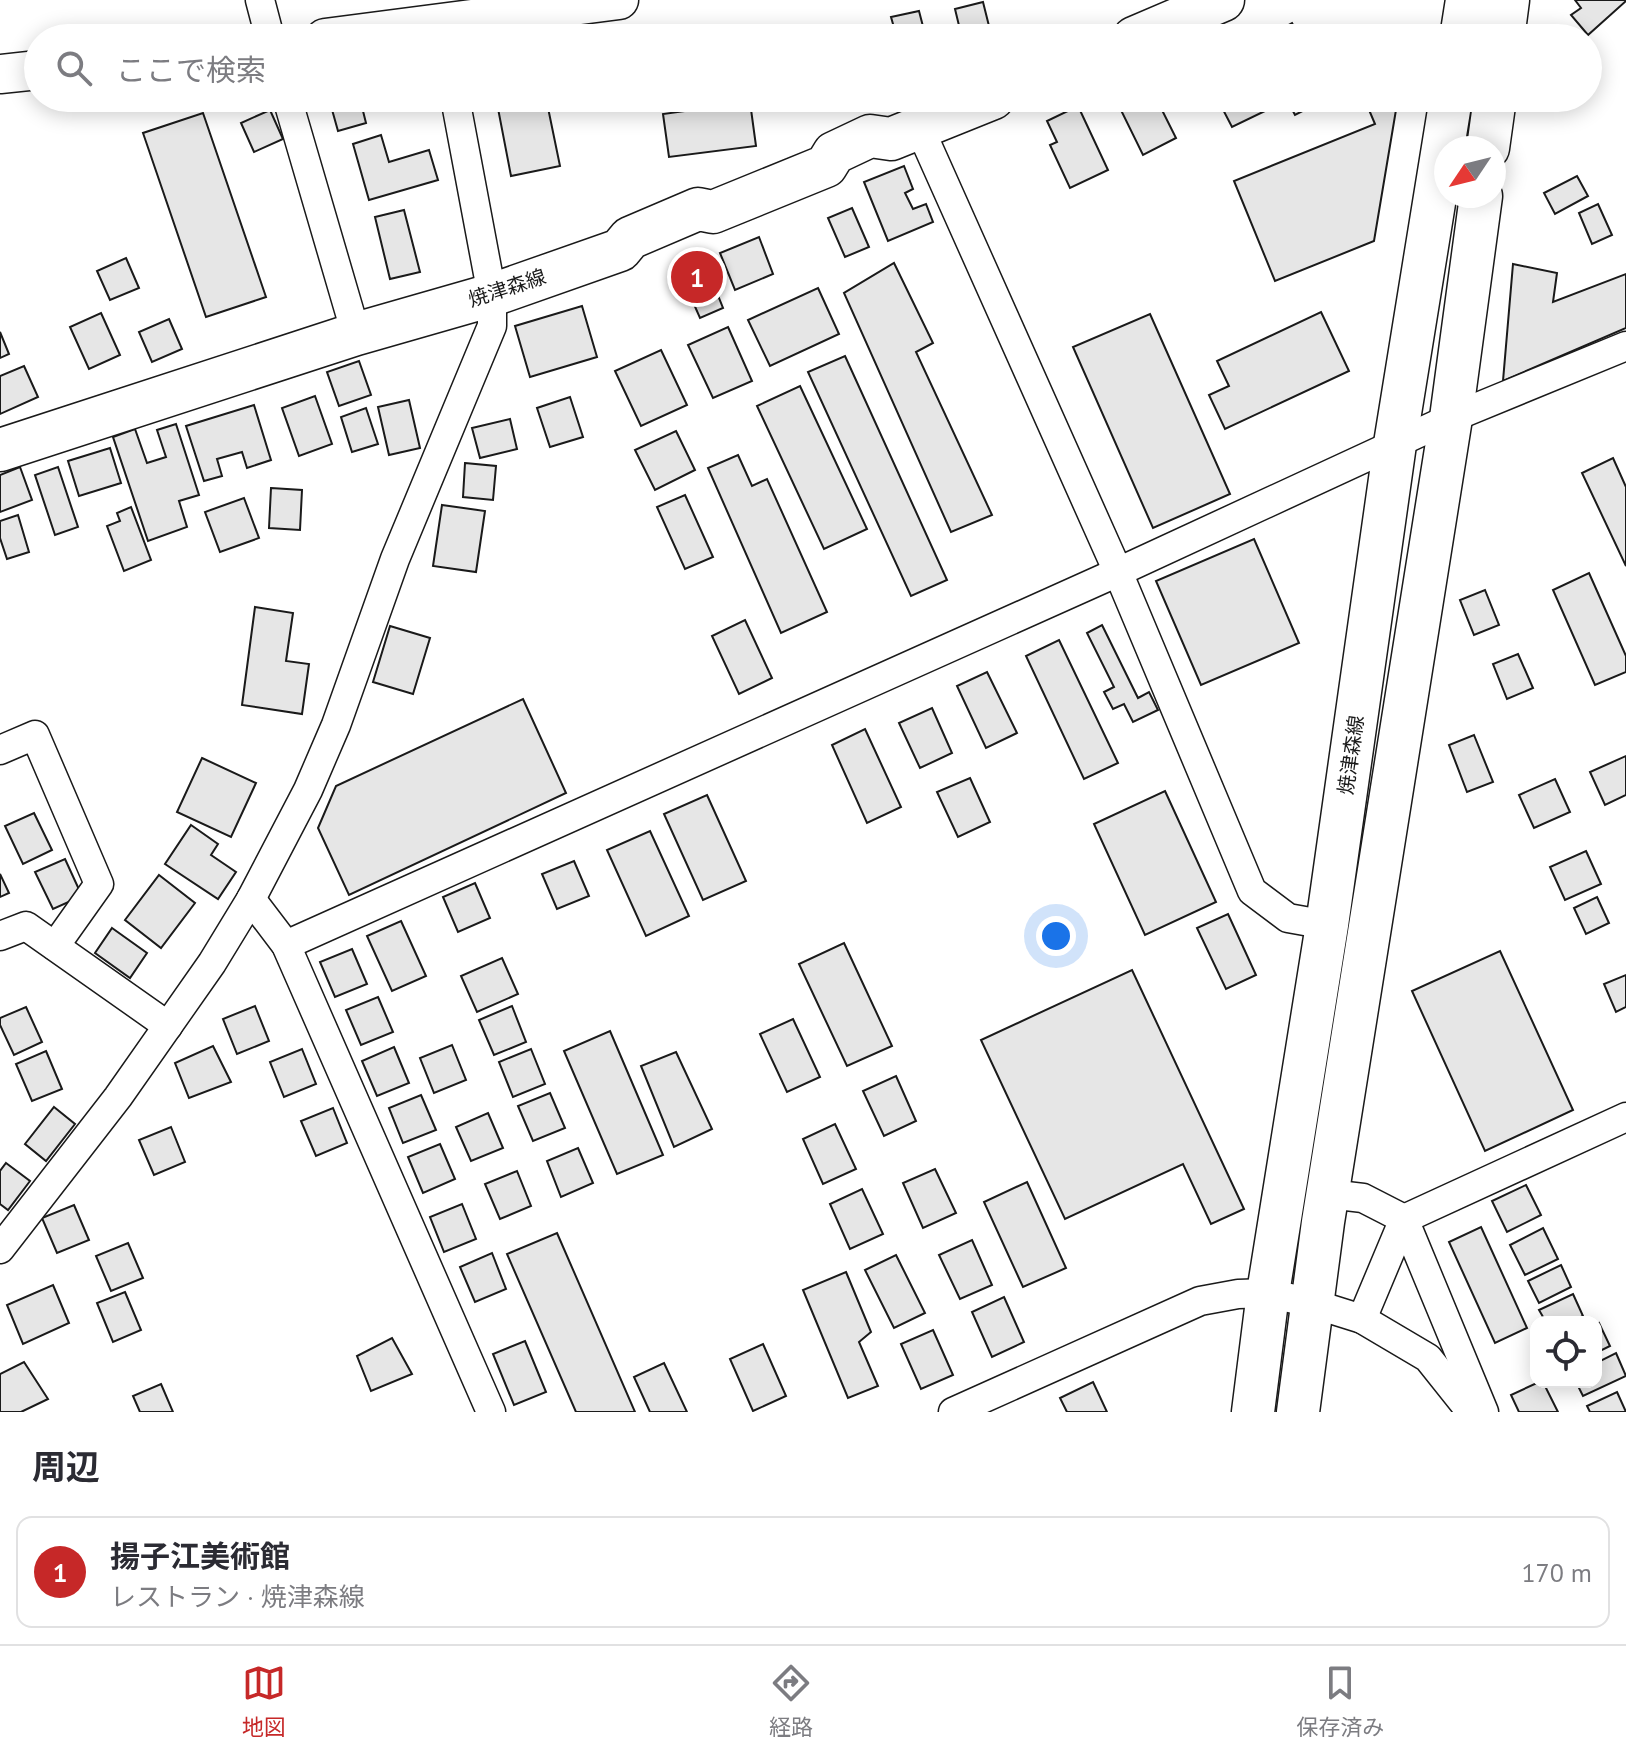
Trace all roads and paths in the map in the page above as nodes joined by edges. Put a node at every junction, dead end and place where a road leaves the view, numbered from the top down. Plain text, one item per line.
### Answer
1 (260, 0) edge
2 (619, 0) edge
3 (1223, 0) edge
4 (1467, 0) edge
5 (1508, 0) edge
6 (266, 24) edge
7 (477, 24) edge
8 (1167, 24) edge
9 (1463, 24) edge
10 (1505, 24) edge
11 (24, 71) edge
12 (0, 74) edge
13 (291, 112) edge
14 (458, 112) edge
15 (960, 112) edge
16 (1449, 112) edge
17 (1493, 112) edge
18 (920, 129) junction
19 (1490, 136) edge
20 (1479, 208) edge
21 (492, 295) junction
22 (356, 334) junction
23 (1626, 346) edge
24 (1451, 418) junction
25 (1395, 444) junction
26 (0, 450) edge
27 (1118, 572) junction
28 (0, 750) edge
29 (251, 899) junction
30 (1327, 925) junction
31 (0, 936) edge
32 (286, 945) junction
33 (55, 946) junction
34 (168, 1026) junction
35 (1626, 1117) edge
36 (1329, 1194) junction
37 (1404, 1219) junction
38 (0, 1249) edge
39 (1268, 1293) junction
40 (1311, 1303) junction
41 (1362, 1319) junction
42 (491, 1412) edge
43 (953, 1412) edge
44 (1253, 1412) edge
45 (1298, 1412) edge
46 (1471, 1412) edge
47 (1484, 1412) edge

1 - 6 street
2 - 7 main road
3 - 8 main road
4 - 9 main road
5 - 10 main road
11 - 12 main road
13 - 22 street
14 - 21 street
15 - 18 main road, 焼津森線
16 - 25 main road, 焼津森線
17 - 19 main road
18 - 21 main road, 焼津森線
18 - 27 street
20 - 24 main road
21 - 22 main road, 焼津森線
21 - 29 street
22 - 26 main road, 焼津森線
23 - 24 street
24 - 25 street
24 - 36 main road
25 - 27 street
25 - 30 main road, 焼津森線
27 - 30 street
27 - 32 street
28 - 33 street
29 - 32 street
29 - 34 street
30 - 39 main road, 焼津森線
31 - 33 street
32 - 42 street
33 - 34 street
34 - 38 street
35 - 37 street
36 - 37 street
36 - 40 main road
37 - 41 street
37 - 47 street
39 - 40 street
39 - 43 street
39 - 44 main road, 焼津森線
40 - 41 street
40 - 45 main road
41 - 46 street

